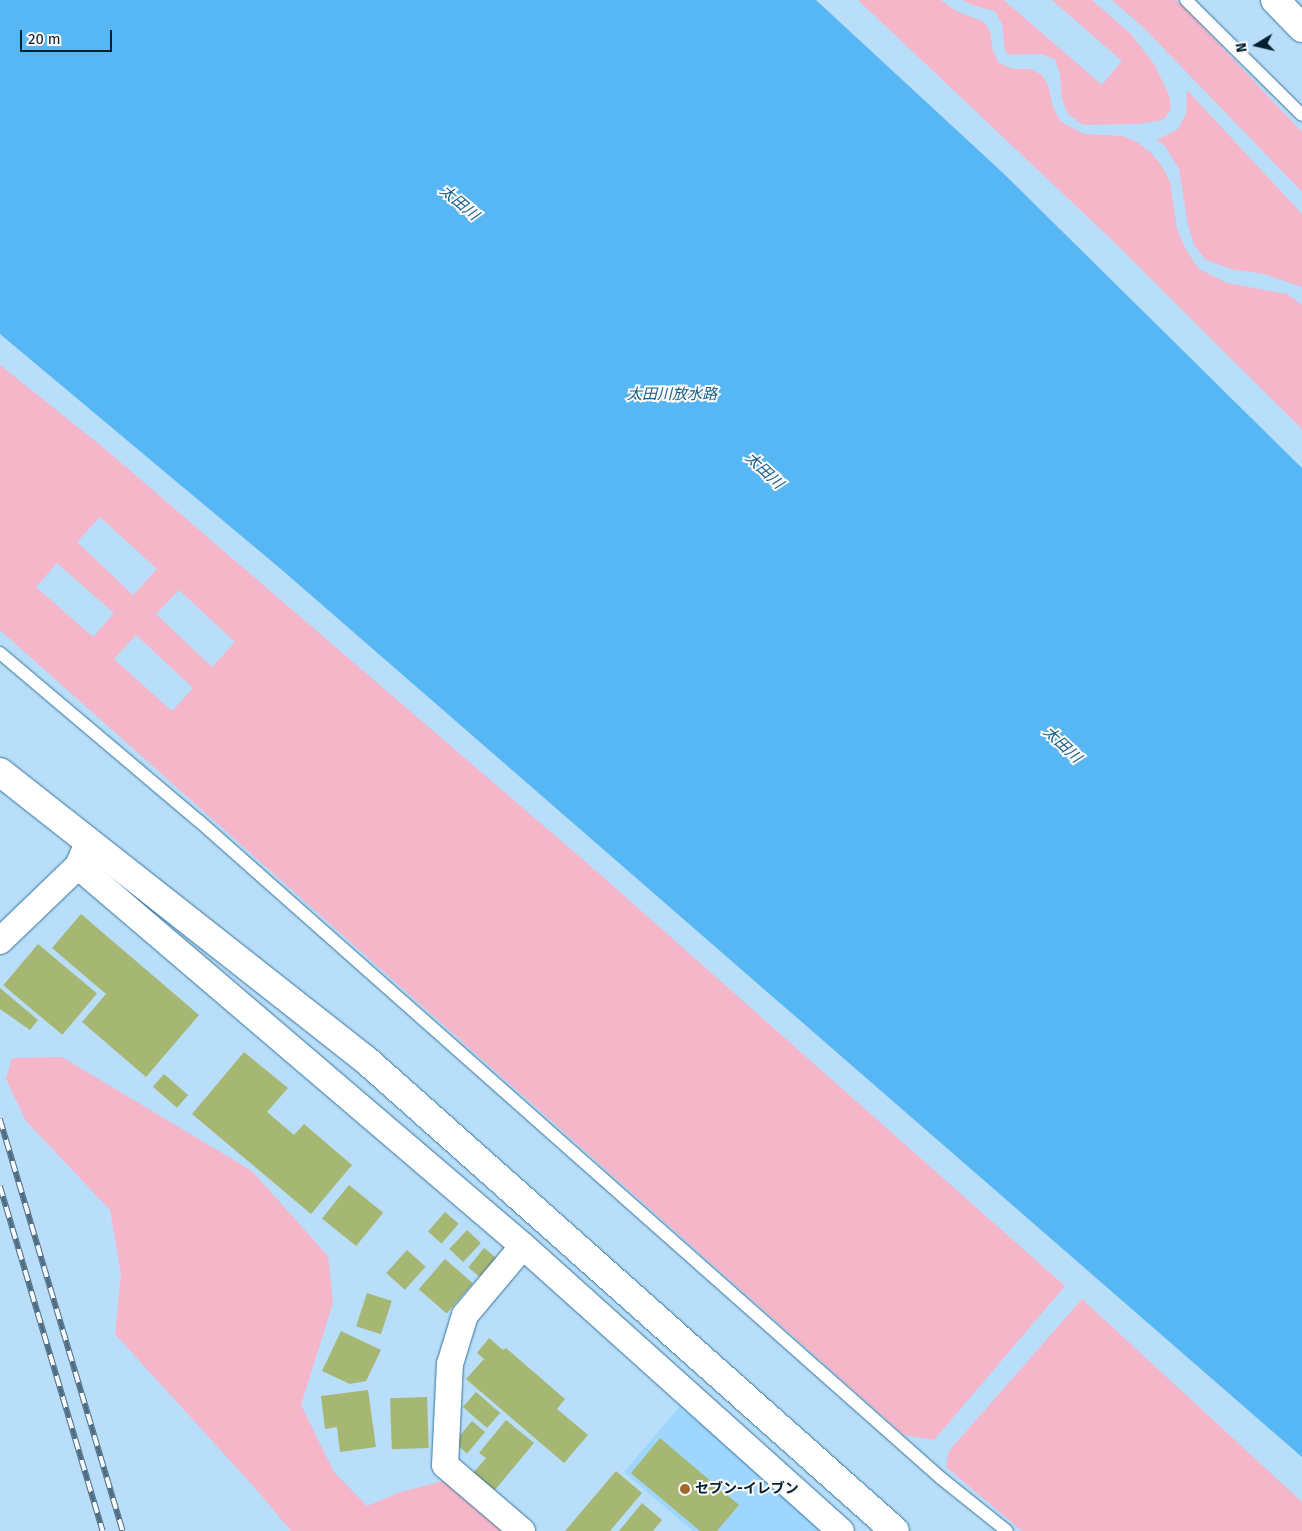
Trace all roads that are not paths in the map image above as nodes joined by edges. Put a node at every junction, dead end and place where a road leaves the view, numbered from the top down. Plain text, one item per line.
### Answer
1 (1186, 0) edge
2 (1275, 0) edge
3 (1302, 28) edge
4 (1302, 115) edge
5 (0, 653) edge
6 (0, 772) edge
7 (89, 841) junction
8 (78, 866) junction
9 (0, 941) edge
10 (523, 1246) junction
11 (860, 1499) junction
12 (522, 1531) edge
13 (841, 1531) edge
14 (896, 1531) edge
15 (1007, 1531) edge

1 - 4 lane
2 - 3 street
5 - 15 lane
6 - 7 street
7 - 8 street
7 - 11 street
8 - 9 street
8 - 10 street
10 - 12 street
10 - 13 street
11 - 13 street
11 - 14 street

